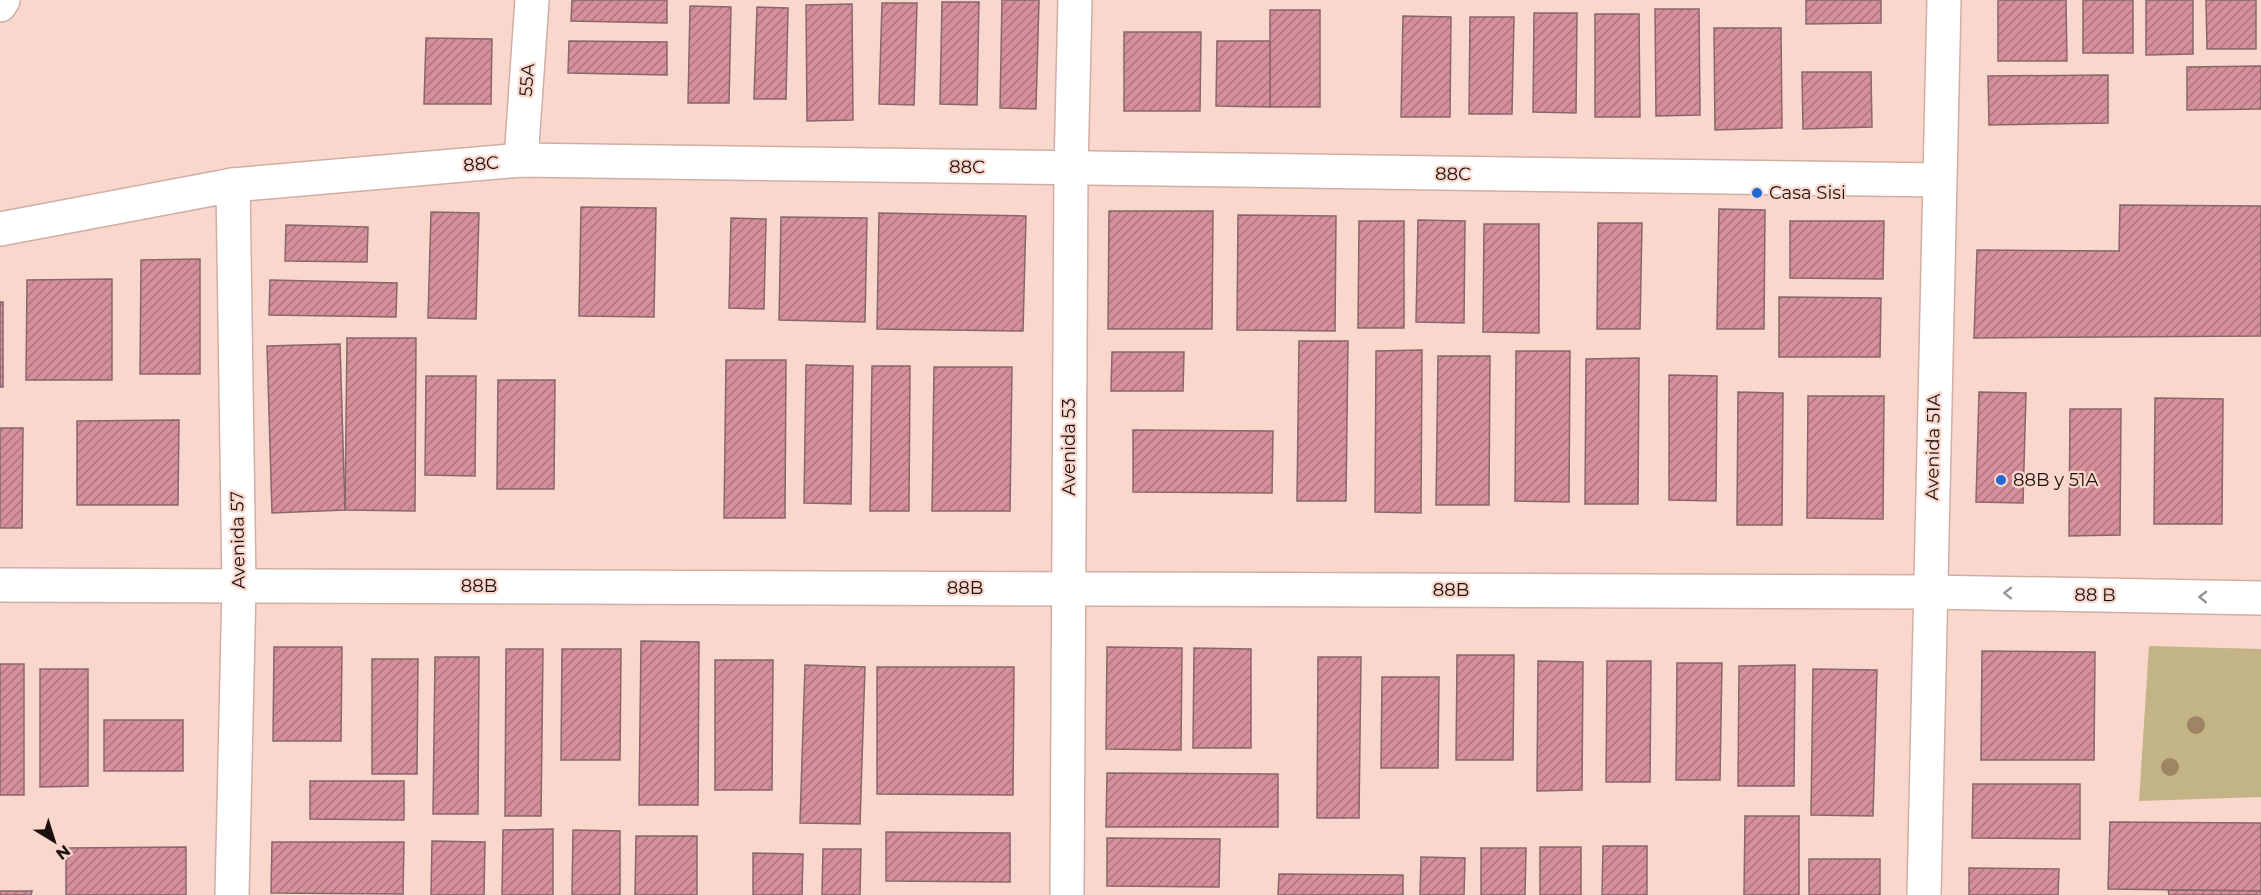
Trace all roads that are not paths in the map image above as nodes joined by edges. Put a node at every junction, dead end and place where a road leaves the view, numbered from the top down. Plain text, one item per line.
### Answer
1 (3, 0) edge
2 (532, 0) edge
3 (1075, 0) edge
4 (1944, 0) edge
5 (0, 5) edge
6 (521, 160) junction
7 (1071, 169) junction
8 (1939, 180) junction
9 (233, 185) junction
10 (0, 229) edge
11 (0, 585) edge
12 (239, 586) junction
13 (1068, 588) junction
14 (1930, 592) junction
15 (2261, 598) edge
16 (232, 895) edge
17 (1066, 895) edge
18 (1924, 895) edge

1 - 5 street
2 - 6 street, 55A
3 - 7 street, Avenida 53
4 - 8 street, Avenida 51A
6 - 7 street, 88C
6 - 9 street, 88C
7 - 8 street, 88C
7 - 13 street, Avenida 53
8 - 14 street, Avenida 51A
9 - 10 street, 88C
9 - 12 street, Avenida 57
11 - 12 street, 88B
12 - 13 street, 88B
12 - 16 street, Avenida 57
13 - 14 street, 88B
13 - 17 street, Avenida 53
15 -> 14 street, 88 B
14 - 18 street, Avenida 51A

